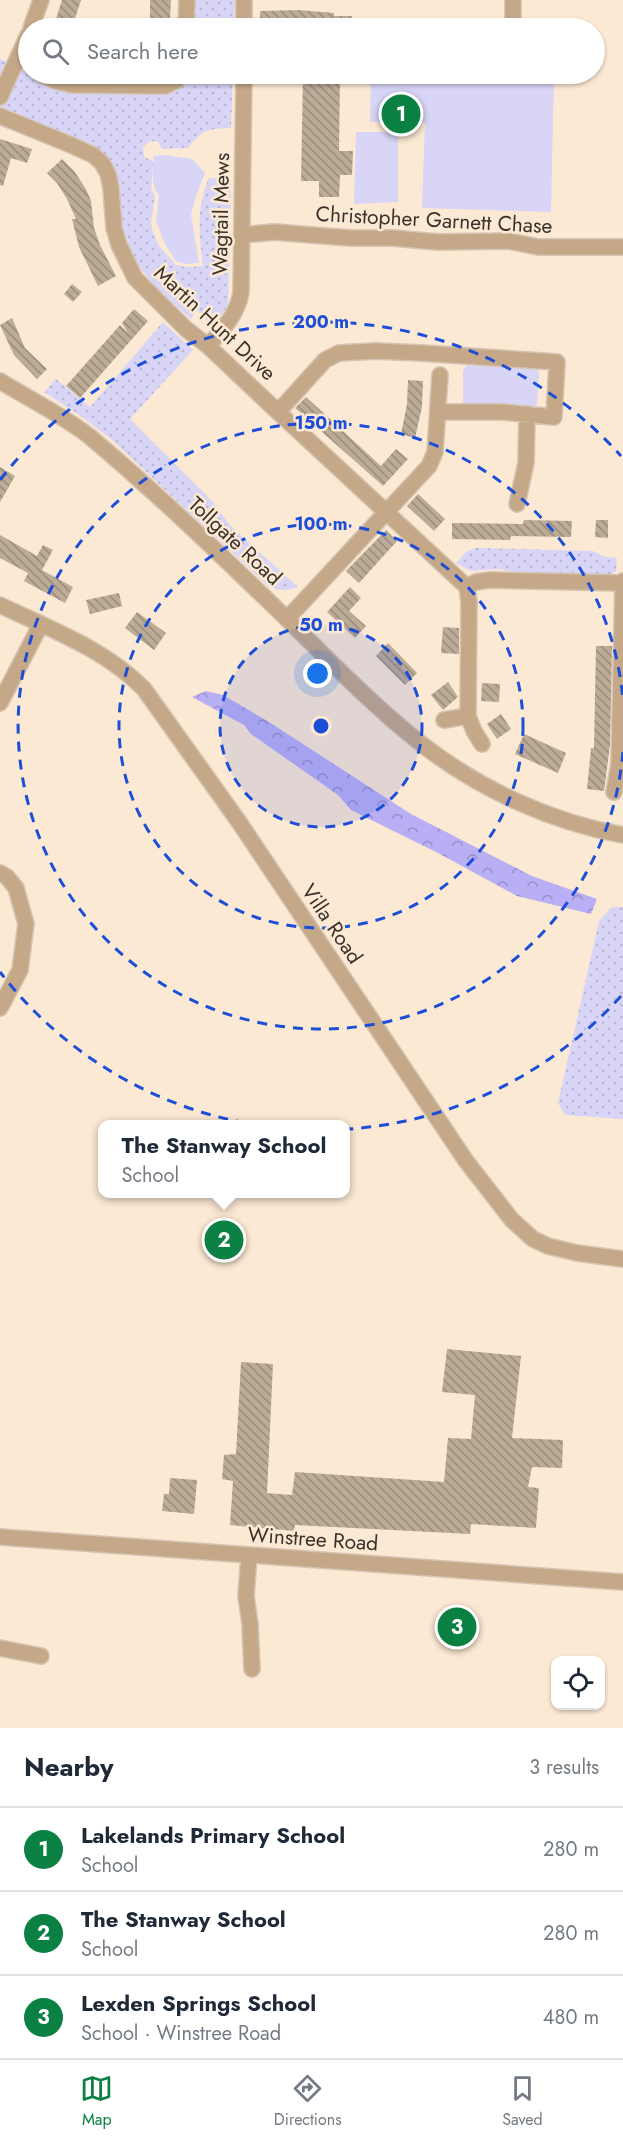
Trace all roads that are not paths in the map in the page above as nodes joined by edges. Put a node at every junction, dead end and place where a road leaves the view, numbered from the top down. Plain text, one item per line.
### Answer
1 (41, 0) edge
2 (186, 0) edge
3 (244, 0) edge
4 (513, 0) edge
5 (35, 18) edge
6 (186, 18) edge
7 (244, 18) edge
8 (513, 18) edge
9 (18, 72) edge
10 (68, 84) edge
11 (169, 84) edge
12 (244, 84) edge
13 (0, 97) edge
14 (0, 116) edge
15 (242, 235) junction
16 (623, 247) edge
17 (208, 346) junction
18 (440, 375) dead end
19 (0, 381) edge
20 (278, 412) junction
21 (438, 412) junction
22 (527, 414) junction
23 (517, 504) dead end
24 (385, 512) junction
25 (623, 582) edge
26 (467, 587) junction
27 (0, 605) edge
28 (287, 619) junction
29 (40, 624) junction
30 (0, 703) edge
31 (468, 716) junction
32 (444, 720) dead end
33 (482, 744) dead end
34 (621, 764) edge
35 (614, 792) dead end
36 (623, 836) edge
37 (0, 873) edge
38 (0, 1008) edge
39 (623, 1259) edge
40 (0, 1537) edge
41 (249, 1555) junction
42 (623, 1582) edge
43 (0, 1648) edge
44 (41, 1656) dead end
45 (252, 1669) dead end

1 - 5 street
2 - 6 street
3 - 7 street
4 - 8 street
9 - 13 street
10 - 11 street
12 - 15 street, Wagtail Mews
14 - 17 street, Martin Hunt Drive
15 - 16 street, Christopher Garnett Chase
15 - 17 street, Wagtail Mews
17 - 20 street, Martin Hunt Drive
18 - 21 street
19 - 28 street, Tollgate Road
20 - 22 street, Martin Hunt Drive
20 - 24 street, Martin Hunt Drive
21 - 22 street
21 - 24 street
22 - 23 street
24 - 26 street, Martin Hunt Drive
24 - 28 street
25 - 26 street
25 - 34 street
26 - 31 street
27 - 29 street, Villa Road
28 - 36 street, Tollgate Road
29 - 30 street
29 - 39 street, Villa Road
31 - 32 street
31 - 33 street
34 - 35 street
37 - 38 street
40 - 41 street, Winstree Road
41 - 42 street, Winstree Road
41 - 45 street
43 - 44 street

